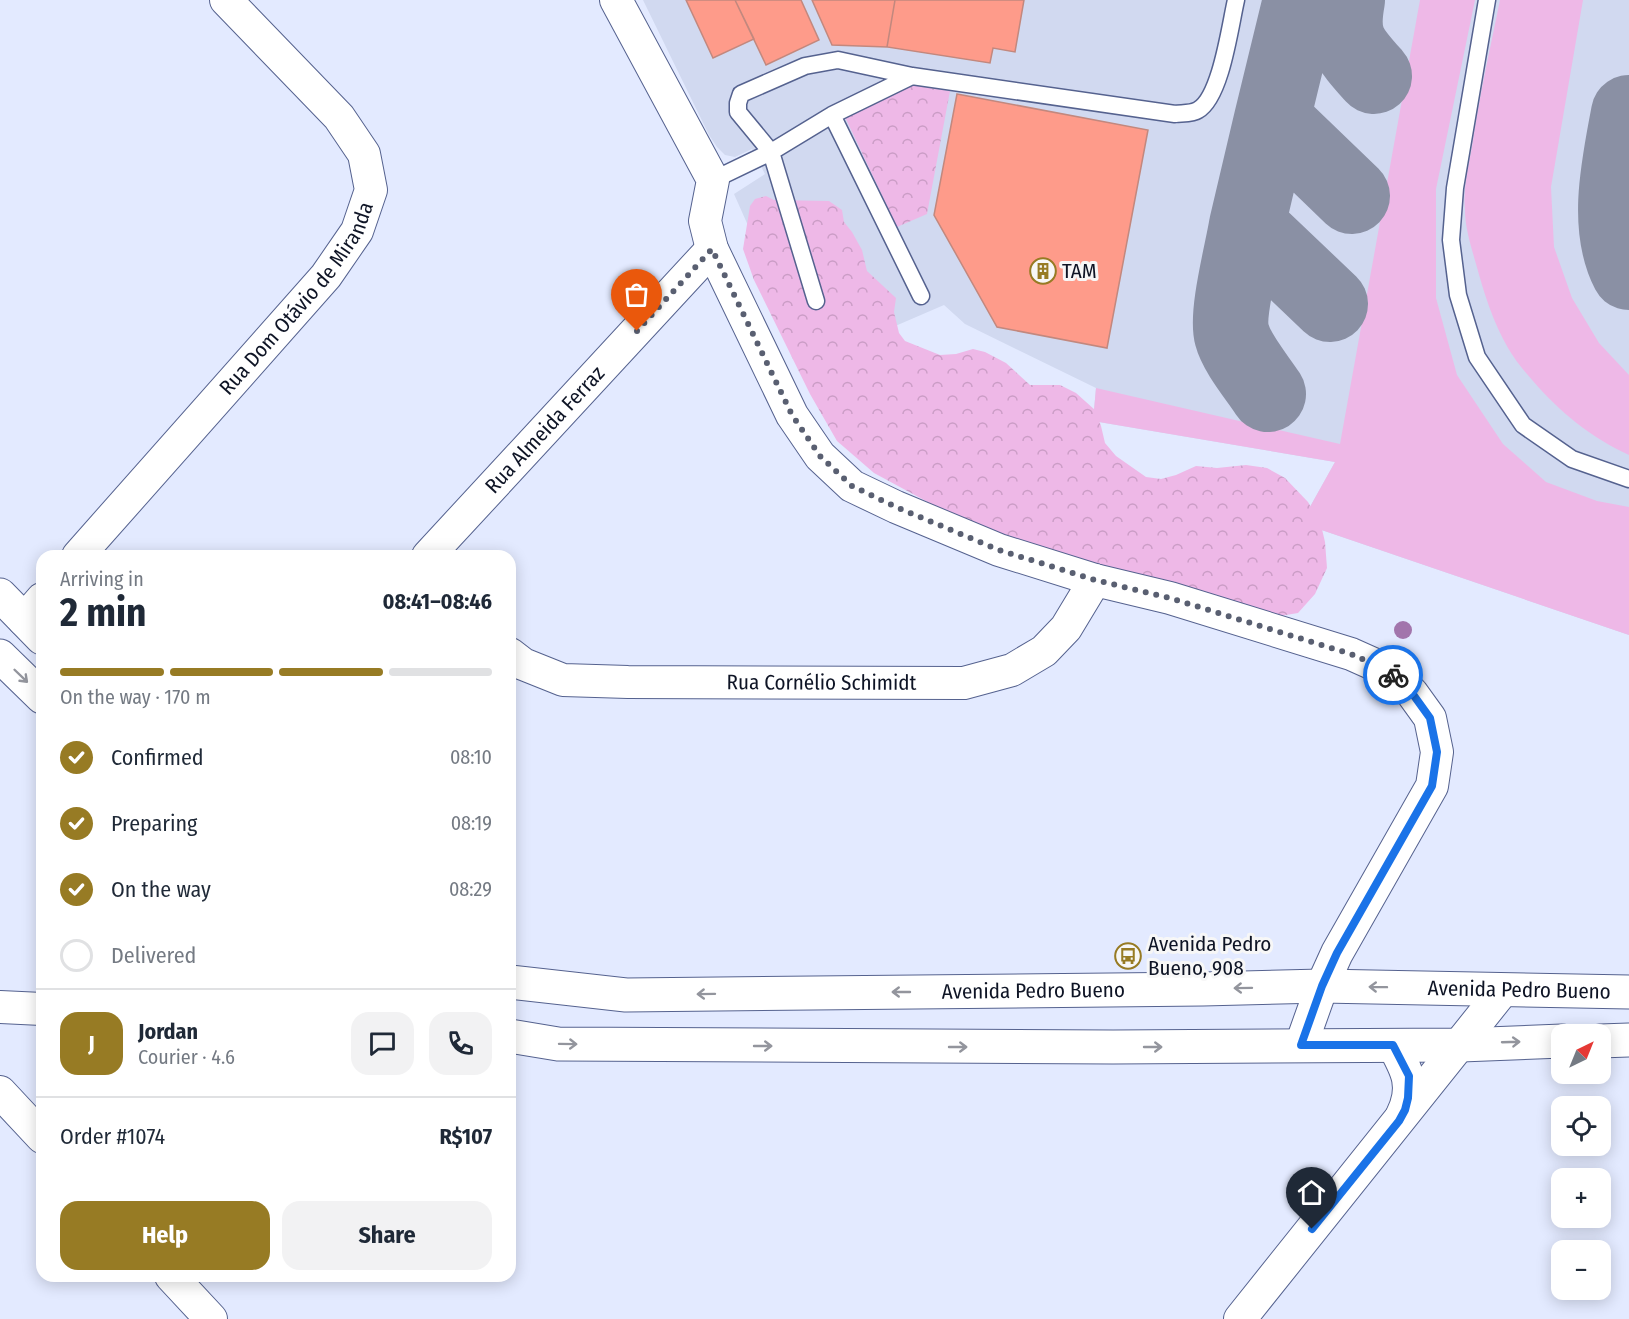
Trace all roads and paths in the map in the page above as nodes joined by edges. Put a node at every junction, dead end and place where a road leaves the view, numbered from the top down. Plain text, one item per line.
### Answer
1 (226, 0) edge
2 (616, 0) edge
3 (1236, 0) edge
4 (1487, 0) edge
5 (912, 76) junction
6 (832, 115) junction
7 (771, 152) junction
8 (712, 180) junction
9 (712, 249) junction
10 (921, 296) dead end
11 (816, 301) dead end
12 (1629, 479) edge
13 (83, 550) edge
14 (434, 550) edge
15 (1095, 580) junction
16 (0, 595) edge
17 (36, 619) edge
18 (0, 656) edge
19 (516, 658) edge
20 (36, 691) edge
21 (516, 983) edge
22 (1322, 986) junction
23 (1503, 990) junction
24 (1629, 992) edge
25 (0, 1006) edge
26 (36, 1009) edge
27 (516, 1037) edge
28 (1629, 1040) edge
29 (1551, 1041) edge
30 (1611, 1041) edge
31 (1301, 1045) junction
32 (1393, 1045) junction
33 (1461, 1045) junction
34 (0, 1092) edge
35 (1399, 1121) junction
36 (36, 1131) edge
37 (177, 1282) edge
38 (211, 1319) edge
39 (1240, 1319) edge

1 - 13 street, Rua Dom Otávio de Miranda
2 - 8 street
3 - 5 lane
4 - 12 lane
5 - 6 lane
5 - 7 lane
6 - 7 lane
6 - 10 lane
7 - 8 lane
7 - 11 lane
8 - 9 street
9 - 14 street, Rua Almeida Ferraz
9 - 15 street
15 - 19 street, Rua Cornélio Schimidt
15 - 22 street
16 - 17 main road
18 -> 20 main road
22 -> 21 main road, Avenida Pedro Bueno
23 -> 22 main road, Avenida Pedro Bueno
22 - 31 street
23 - 24 main road, Avenida Pedro Bueno
23 - 33 street
25 - 26 street
27 -> 31 main road
28 - 30 main road
33 -> 29 main road
31 - 32 main road
32 - 33 main road
32 - 35 street
33 - 35 street
34 - 36 street
35 - 39 street
37 - 38 street

